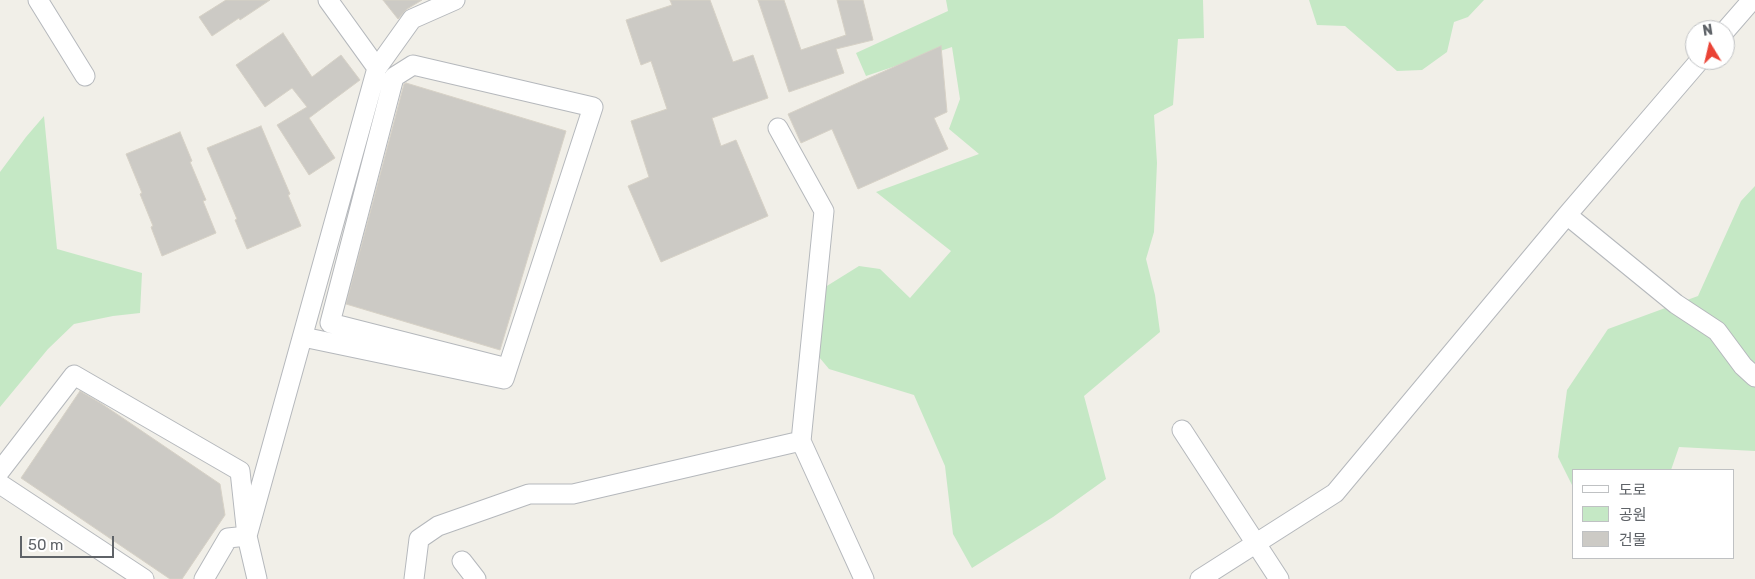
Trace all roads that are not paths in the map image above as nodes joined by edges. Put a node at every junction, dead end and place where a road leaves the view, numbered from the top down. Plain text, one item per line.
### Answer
1 (38, 0) edge
2 (328, 0) edge
3 (455, 0) edge
4 (1752, 0) edge
5 (1735, 20) edge
6 (378, 68) junction
7 (1691, 70) edge
8 (85, 76) dead end
9 (778, 128) dead end
10 (1567, 215) junction
11 (303, 337) junction
12 (507, 368) junction
13 (1755, 377) edge
14 (1182, 430) dead end
15 (801, 441) junction
16 (0, 472) edge
17 (0, 484) edge
18 (248, 536) junction
19 (1255, 543) junction
20 (462, 561) dead end
21 (144, 579) edge
22 (204, 579) edge
23 (257, 579) edge
24 (414, 579) edge
25 (476, 579) edge
26 (864, 579) edge
27 (1200, 579) edge
28 (1278, 579) edge

1 - 8 street
2 - 6 street
3 - 6 street
4 - 5 street
6 - 11 street
7 - 10 street
9 - 15 street
10 - 13 street
10 - 19 street
11 - 12 street
11 - 18 street
12 - 12 street
14 - 19 street
15 - 24 street
15 - 26 street
16 - 18 street
17 - 21 street
18 - 22 street
18 - 23 street
19 - 27 street
19 - 28 street
20 - 25 street

